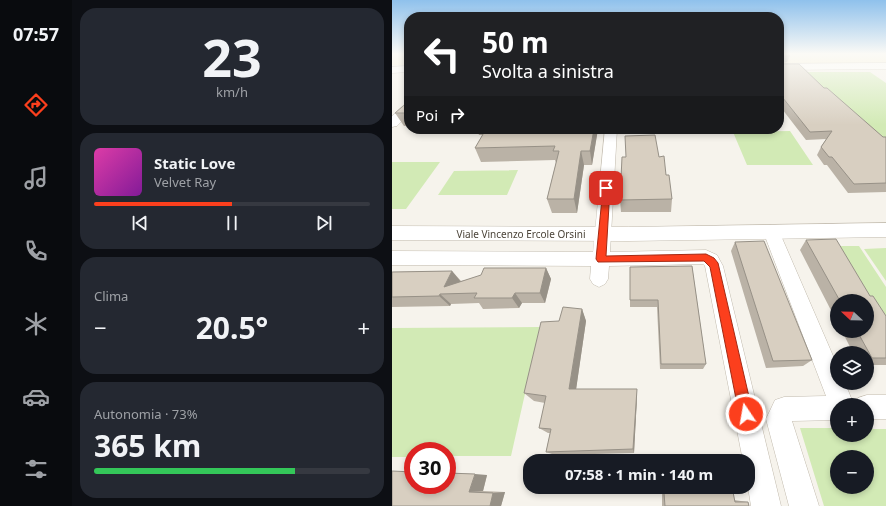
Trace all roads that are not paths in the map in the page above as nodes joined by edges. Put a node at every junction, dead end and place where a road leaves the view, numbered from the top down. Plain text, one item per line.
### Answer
1 (404, 111) edge
2 (392, 122) edge
3 (610, 134) edge
4 (886, 230) edge
5 (771, 231) junction
6 (392, 233) edge
7 (603, 234) junction
8 (392, 258) edge
9 (600, 269) junction
10 (839, 398) edge
11 (874, 407) edge
12 (886, 407) edge
13 (830, 408) edge
14 (766, 506) edge
15 (804, 506) edge

1 - 2 street
3 - 7 street
4 - 5 street, Viale Vincenzo Ercole Orsini
5 - 7 street, Viale Vincenzo Ercole Orsini
5 - 10 street
6 - 7 street, Viale Vincenzo Ercole Orsini
7 - 9 street
8 - 9 street
9 - 14 street
11 - 12 street
13 - 15 street

